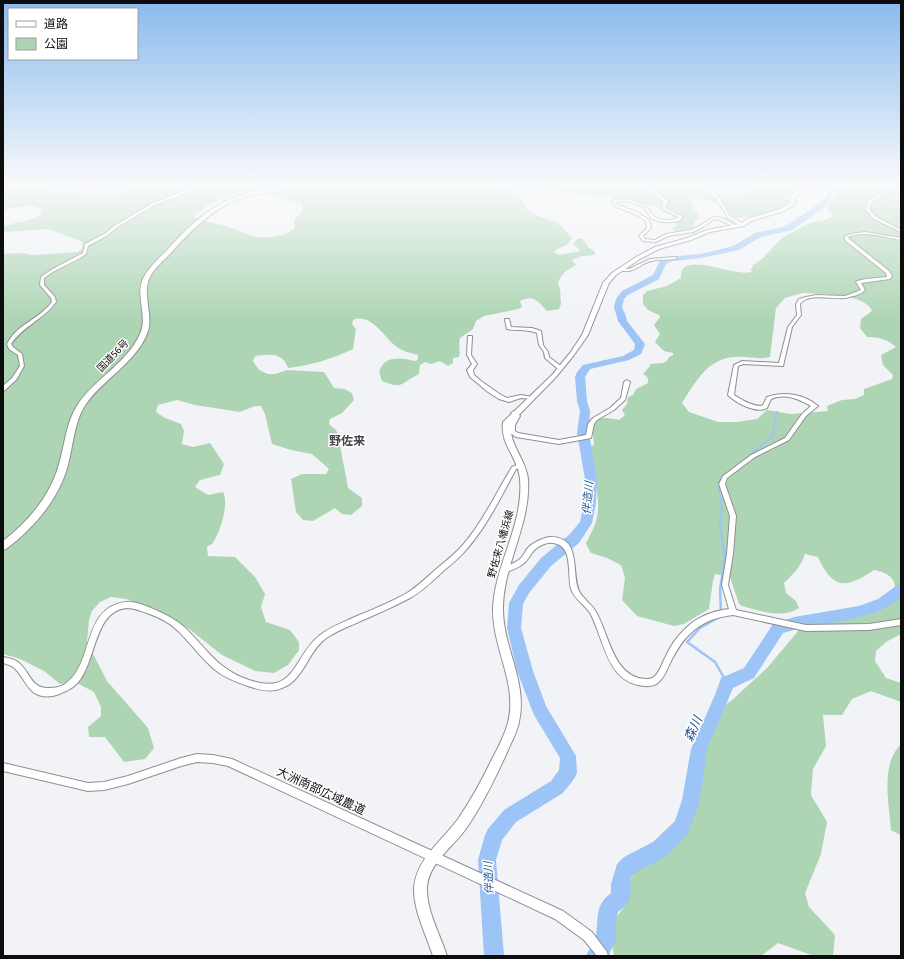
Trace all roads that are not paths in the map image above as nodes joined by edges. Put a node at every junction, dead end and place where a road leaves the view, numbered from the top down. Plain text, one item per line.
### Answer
1 (111, 230) edge
2 (191, 230) edge
3 (647, 230) edge
4 (694, 230) edge
5 (715, 230) edge
6 (901, 239) edge
7 (675, 258) dead end
8 (621, 269) junction
9 (507, 320) dead end
10 (470, 337) dead end
11 (560, 368) junction
12 (627, 382) dead end
13 (3, 389) edge
14 (530, 398) junction
15 (514, 413) junction
16 (521, 465) junction
17 (3, 546) edge
18 (506, 569) junction
19 (733, 612) junction
20 (901, 622) edge
21 (3, 660) edge
22 (3, 767) edge
23 (433, 856) junction
24 (440, 956) edge
25 (603, 956) edge

1 - 13 street
2 - 17 highway, 国道56号
3 - 4 street
5 - 8 main road, 野佐来八幡浜線
6 - 19 street
7 - 8 street
8 - 11 main road, 野佐来八幡浜線
9 - 11 street
10 - 14 street
11 - 14 main road, 野佐来八幡浜線
12 - 15 street
14 - 15 main road, 野佐来八幡浜線
15 - 16 main road, 野佐来八幡浜線
16 - 18 main road, 野佐来八幡浜線
16 - 21 street
18 - 19 street
18 - 23 main road, 野佐来八幡浜線
19 - 20 street
22 - 23 street, 大洲南部広域農道
23 - 24 main road, 野佐来八幡浜線
23 - 25 street, 大洲南部広域農道

